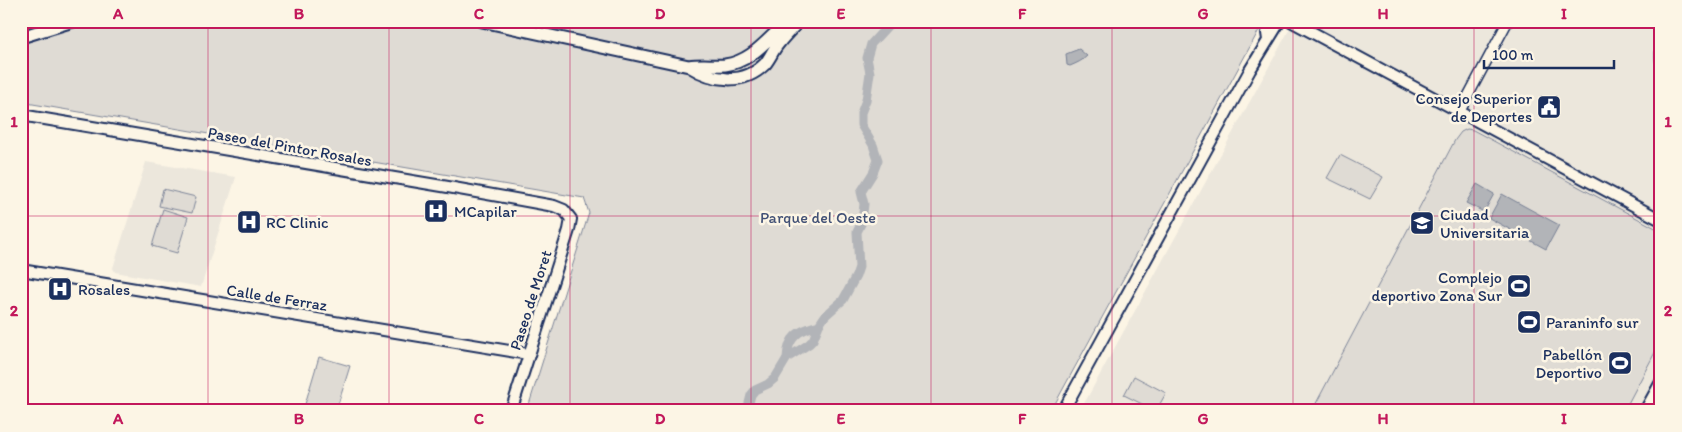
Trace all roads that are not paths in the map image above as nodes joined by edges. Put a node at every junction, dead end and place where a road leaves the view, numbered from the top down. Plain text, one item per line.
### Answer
1 (73, 21) edge
2 (482, 21) edge
3 (789, 21) edge
4 (800, 21) edge
5 (1270, 21) edge
6 (1280, 21) edge
7 (1291, 21) edge
8 (1508, 21) edge
9 (21, 37) edge
10 (1268, 41) junction
11 (689, 66) junction
12 (1460, 111) junction
13 (21, 115) edge
14 (554, 206) joint
15 (1661, 220) edge
16 (21, 270) edge
17 (528, 354) junction
18 (1661, 382) edge
19 (511, 411) edge
20 (1063, 411) edge
21 (1646, 411) edge

1 - 9 main road
2 - 11 main road
3 - 11 main road
4 - 11 main road
5 - 10 main road
6 - 10 main road
7 - 12 main road
8 - 12 street
10 - 20 main road
12 - 15 main road
13 - 14 main road, Paseo del Pintor Rosales
14 - 17 main road, Paseo de Moret
16 - 17 main road, Calle de Ferraz
17 - 19 main road, Paseo de Moret
18 - 21 main road

